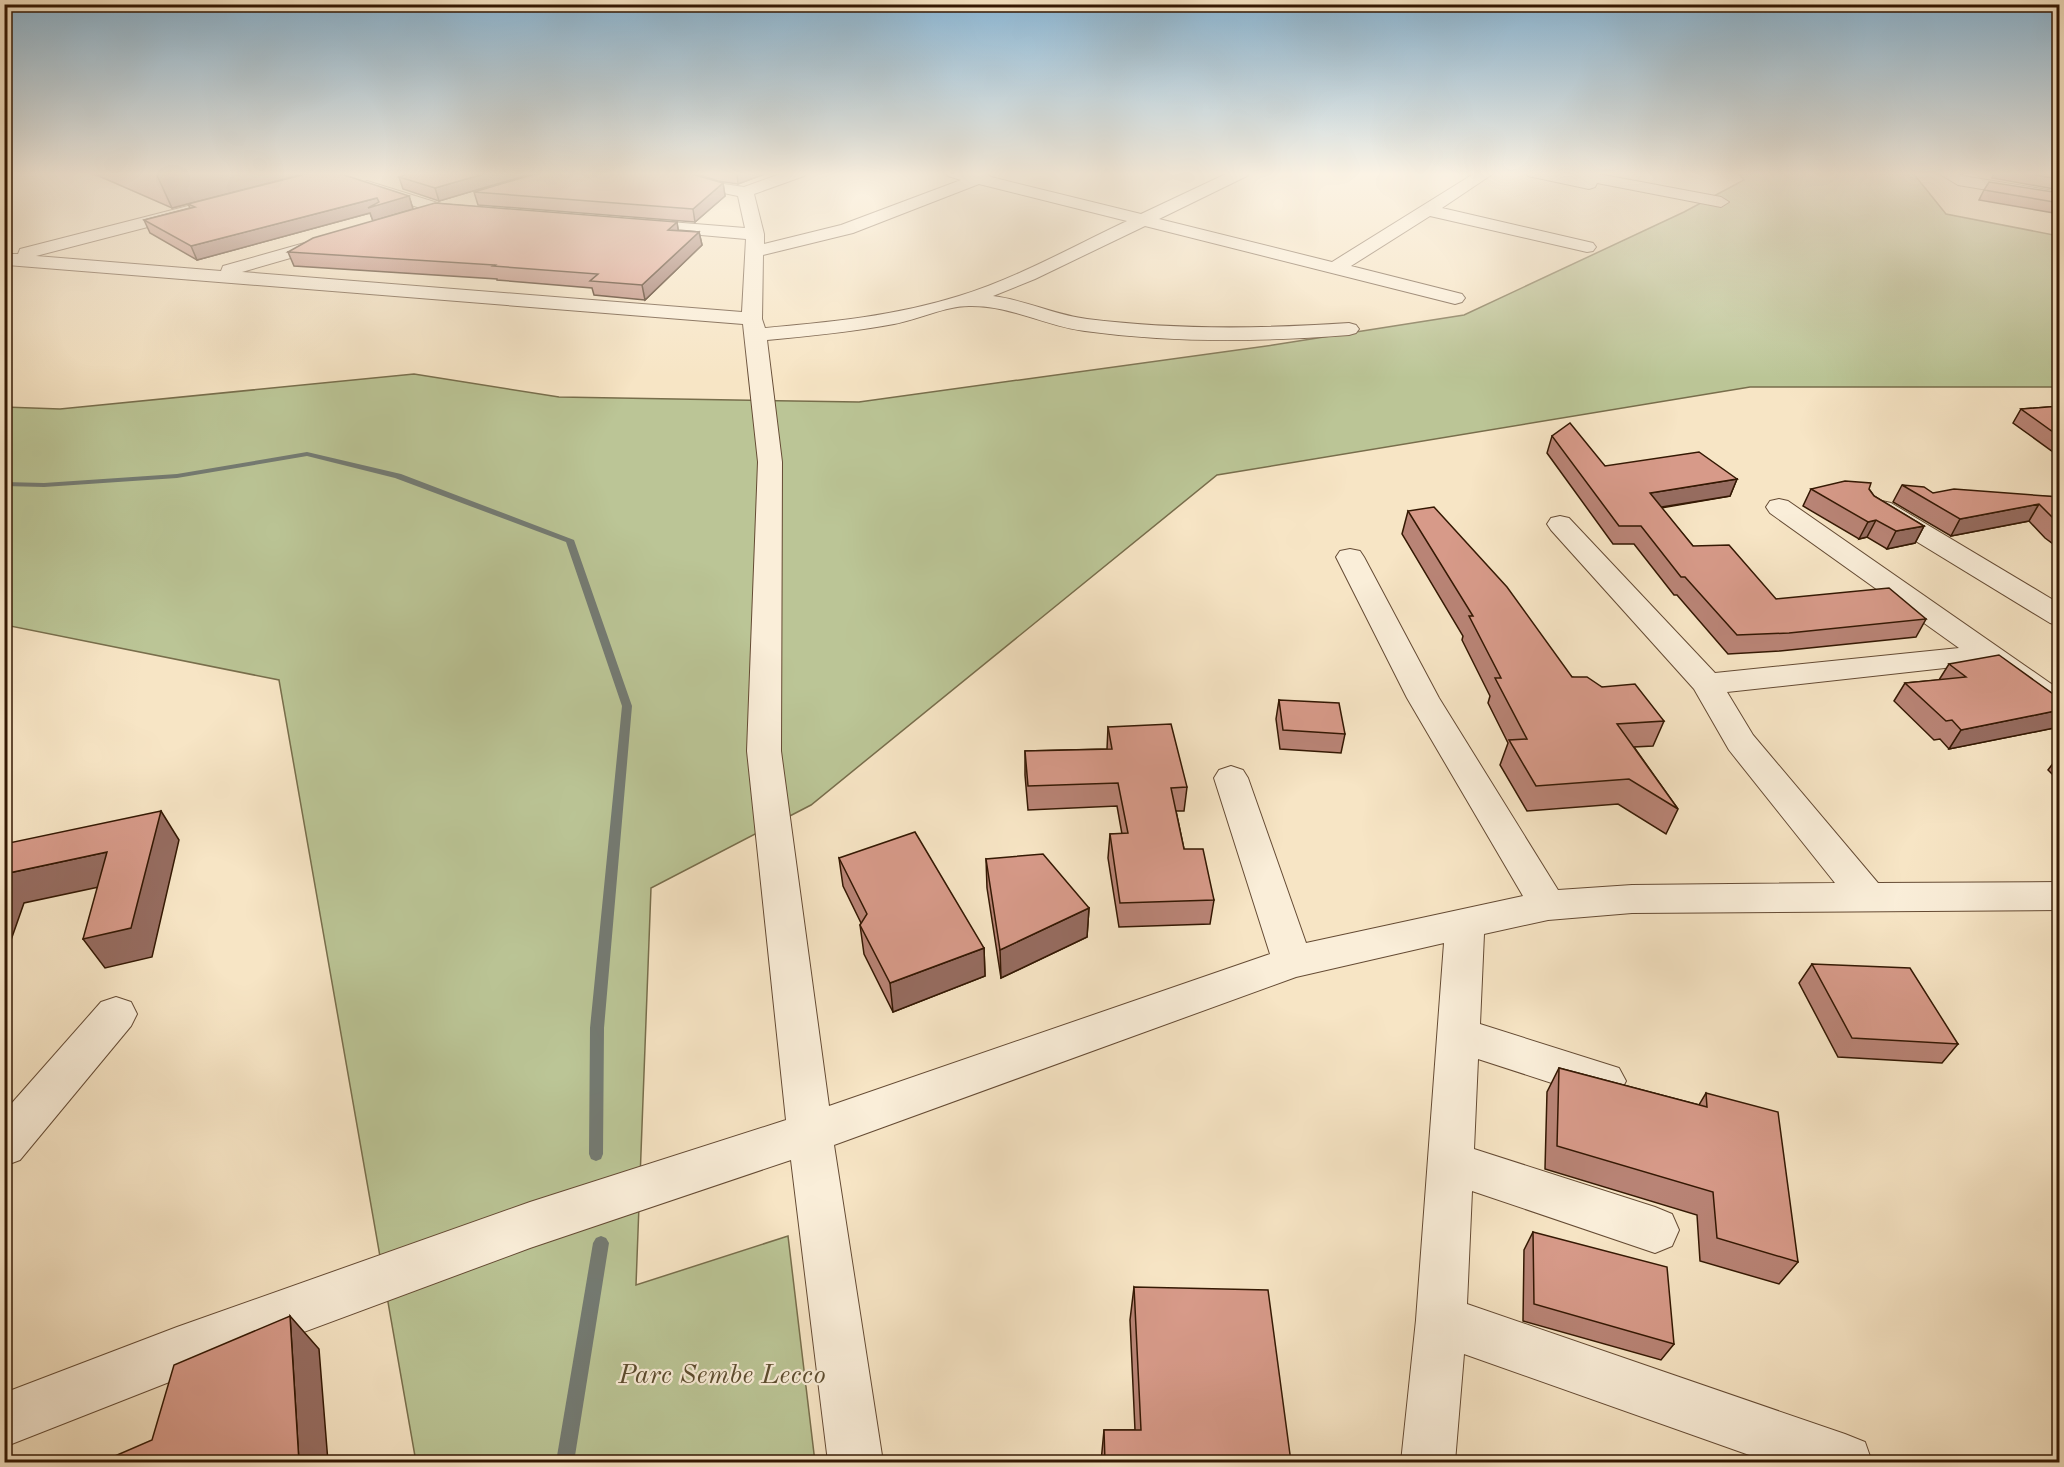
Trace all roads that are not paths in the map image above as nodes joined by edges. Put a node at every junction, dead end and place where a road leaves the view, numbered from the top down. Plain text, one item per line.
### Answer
1 (73, 241) edge
2 (329, 241) edge
3 (744, 241) edge
4 (802, 241) edge
5 (1098, 241) edge
6 (1225, 241) edge
7 (1377, 241) edge
8 (1563, 241) edge
9 (755, 243) junction
10 (1587, 247) dead end
11 (6, 259) edge
12 (1335, 268) junction
13 (211, 276) junction
14 (1455, 298) dead end
15 (968, 300) junction
16 (754, 327) junction
17 (1349, 329) dead end
18 (1875, 505) edge
19 (1779, 507) dead end
20 (1560, 524) dead end
21 (1350, 557) dead end
22 (2060, 617) edge
23 (1988, 654) junction
24 (1707, 684) junction
25 (2060, 705) edge
26 (1231, 778) dead end
27 (2060, 896) edge
28 (1868, 897) junction
29 (1548, 906) junction
30 (1465, 922) junction
31 (1293, 962) junction
32 (117, 1014) dead end
33 (1458, 1035) junction
34 (1604, 1081) edge
35 (810, 1133) junction
36 (4, 1144) edge
37 (1450, 1162) junction
38 (1655, 1230) dead end
39 (1441, 1320) junction
40 (4, 1420) edge
41 (856, 1462) edge
42 (1428, 1462) edge
43 (1845, 1462) edge

1 - 11 street
2 - 13 street
3 - 9 street
4 - 9 street
5 - 15 street
6 - 12 street
7 - 12 street
8 - 10 street
9 - 16 street
11 - 13 street
12 - 14 street
13 - 16 street
15 - 16 street
15 - 17 street
16 - 35 street
18 - 22 street
19 - 23 street
20 - 24 street
21 - 29 street
23 - 24 street
23 - 25 street
24 - 28 street
26 - 31 street
27 - 28 street
28 - 29 street
29 - 30 street
30 - 31 street
30 - 33 street
31 - 35 street
32 - 36 street
33 - 34 street
33 - 37 street
35 - 40 street
35 - 41 street
37 - 38 street
37 - 39 street
39 - 42 street
39 - 43 street

